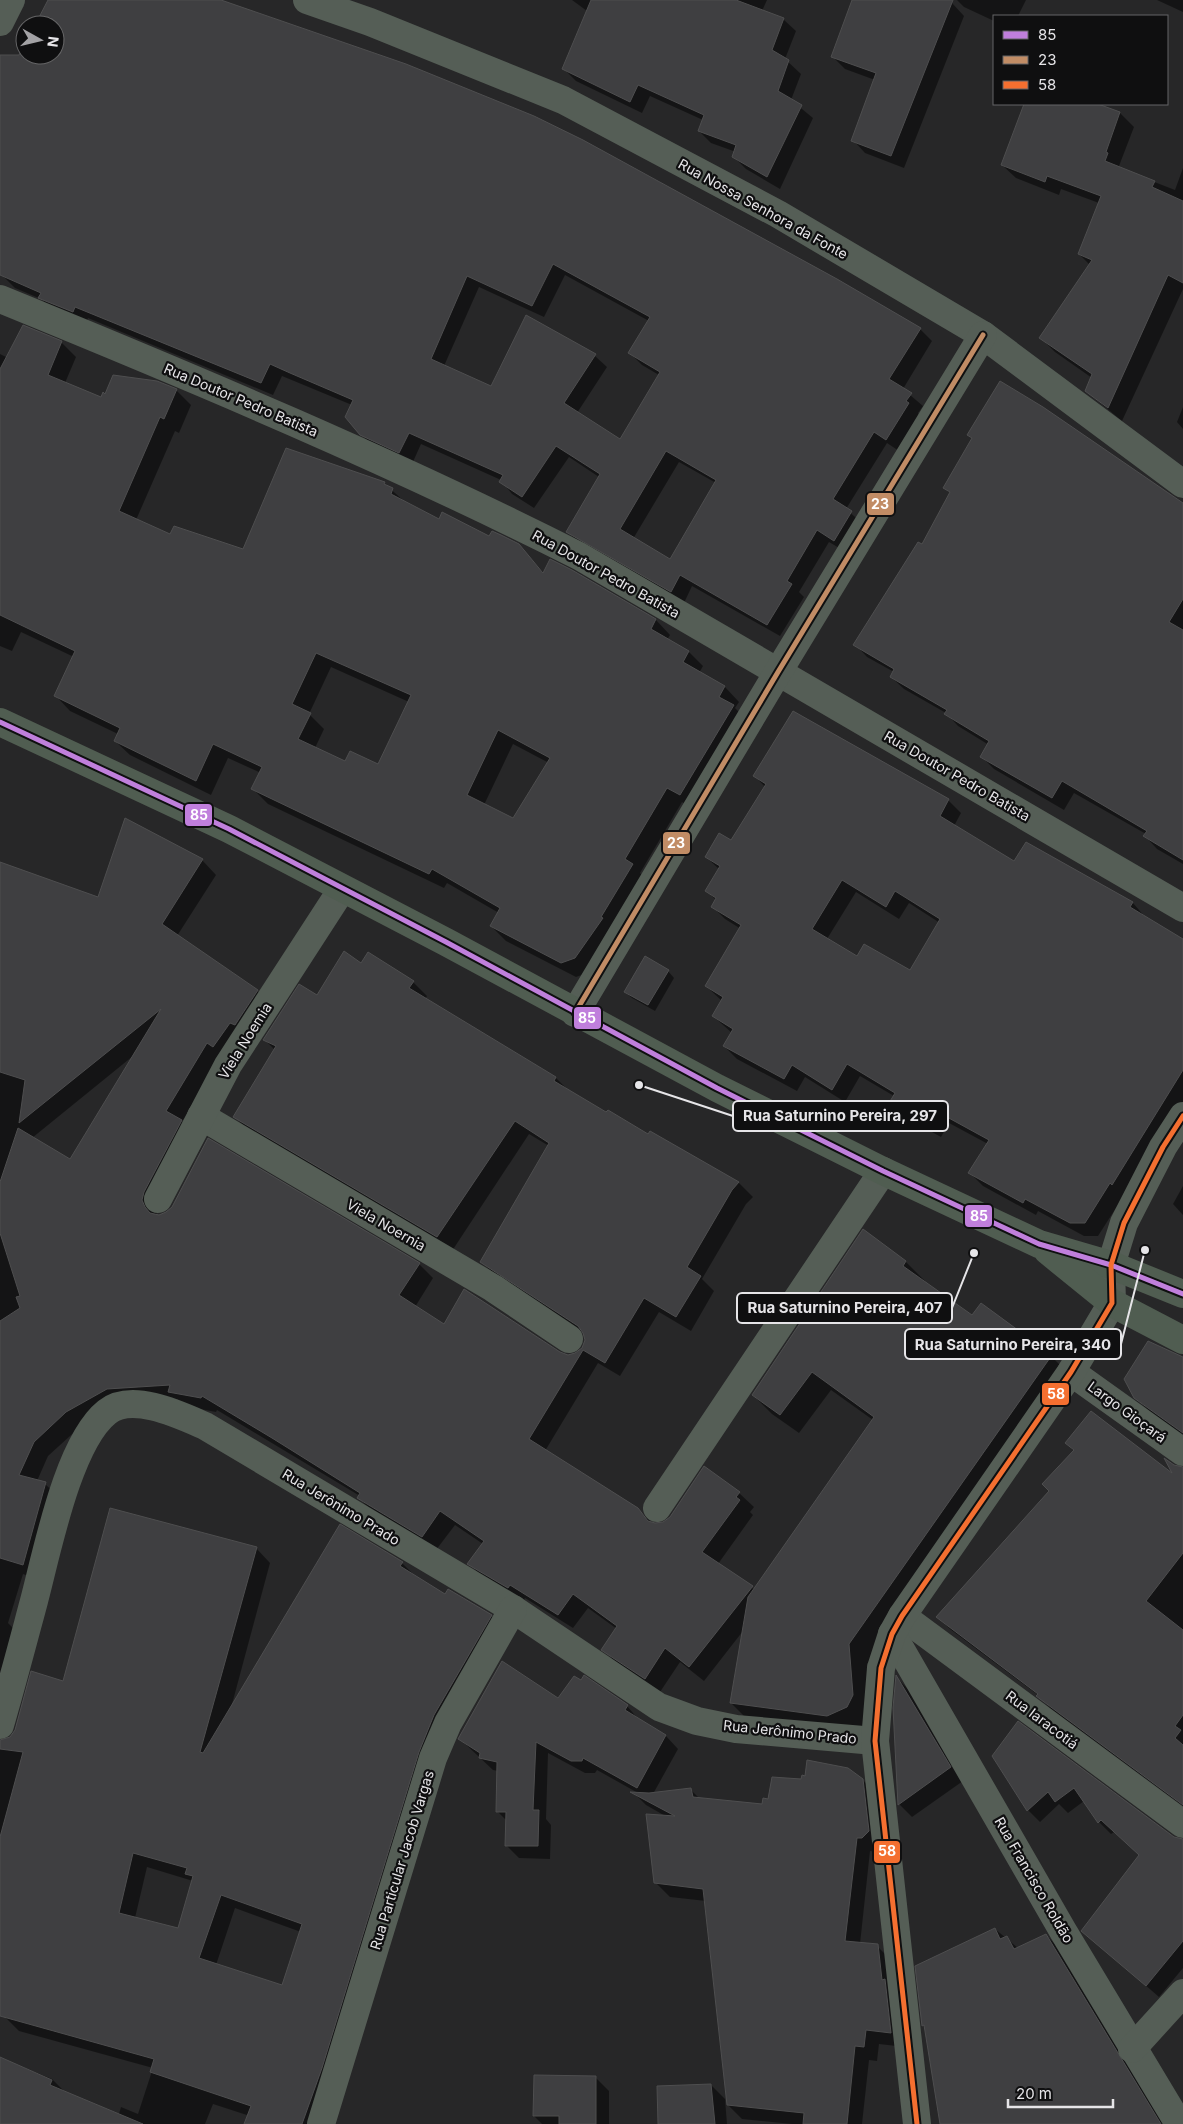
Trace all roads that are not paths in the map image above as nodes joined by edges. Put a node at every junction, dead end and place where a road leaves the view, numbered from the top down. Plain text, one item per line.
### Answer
1 (11, 0) edge
2 (307, 0) edge
3 (0, 22) edge
4 (0, 298) edge
5 (983, 335) junction
6 (1183, 484) edge
7 (778, 672) junction
8 (0, 722) edge
9 (342, 889) junction
10 (1183, 908) edge
11 (575, 1012) junction
12 (201, 1116) junction
13 (1183, 1116) edge
14 (883, 1171) junction
15 (158, 1199) dead end
16 (1038, 1244) junction
17 (1110, 1265) junction
18 (1183, 1294) edge
19 (1112, 1303) junction
20 (569, 1339) dead end
21 (1183, 1340) edge
22 (1071, 1372) junction
23 (1183, 1452) edge
24 (657, 1508) dead end
25 (513, 1609) junction
26 (897, 1625) junction
27 (0, 1725) edge
28 (875, 1741) junction
29 (1183, 1824) edge
30 (1183, 1993) edge
31 (1132, 2049) junction
32 (321, 2124) edge
33 (917, 2124) edge
34 (1179, 2124) edge

1 - 3 street
2 - 5 street, Rua Nossa Senhora da Fonte
4 - 7 street, Rua Doutor Pedro Batista
5 - 6 street, Rua Nossa Senhora da Fonte
5 - 7 street
7 - 10 street, Rua Doutor Pedro Batista
7 - 11 street
8 - 9 main road
9 - 11 main road
9 - 12 street, Viela Noemia
11 - 14 main road
12 - 15 street, Viela Noemia
12 - 20 street, Viela Noernia
13 - 17 street
14 - 16 main road
14 - 24 street
16 - 17 main road
16 - 19 main road
17 - 18 main road
17 - 19 street
19 - 21 main road
19 - 22 street
22 - 23 street, Largo Gioçará
22 - 26 street
25 - 27 street, Rua Jerônimo Prado
25 - 28 street, Rua Jerônimo Prado
25 - 32 street, Rua Particular Jacob Vargas
26 - 28 street
26 - 29 street, Rua Iaracotiá
26 - 31 street, Rua Francisco Roldão
28 - 33 street
30 - 31 street
31 - 34 street, Rua Francisco Roldão

